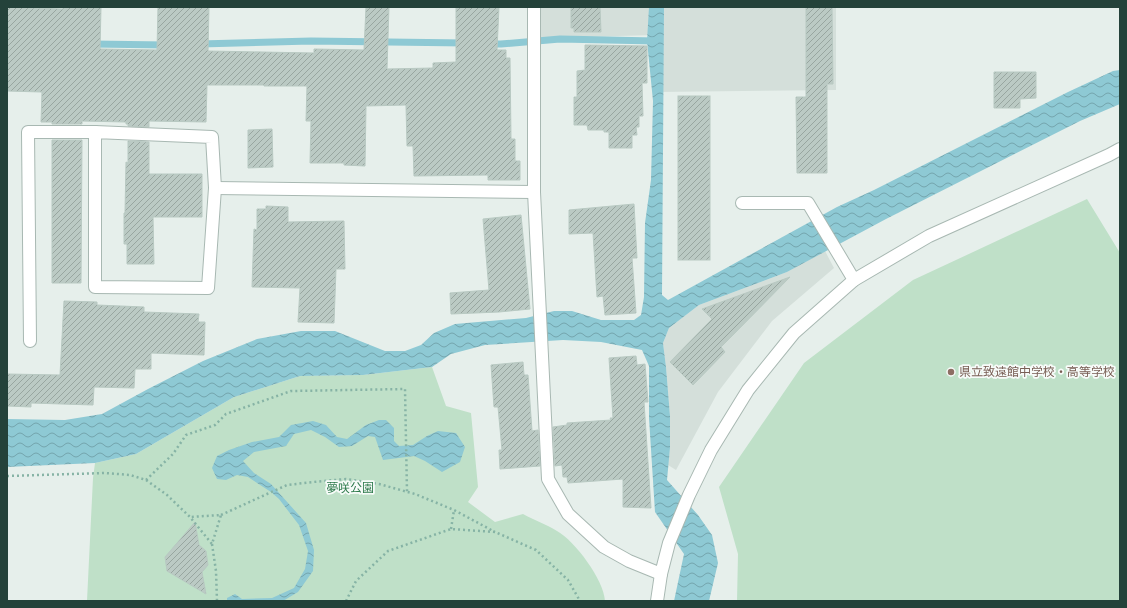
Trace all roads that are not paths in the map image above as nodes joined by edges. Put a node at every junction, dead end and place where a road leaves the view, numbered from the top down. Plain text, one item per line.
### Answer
1 (534, 7) edge
2 (96, 132) junction
3 (1120, 149) edge
4 (215, 188) junction
5 (534, 192) junction
6 (742, 203) dead end
7 (854, 280) junction
8 (30, 341) dead end
9 (661, 574) junction
10 (657, 601) edge

1 - 5 street
2 - 4 street
2 - 4 street
2 - 8 street
3 - 7 street
4 - 5 street
5 - 9 street
6 - 7 street
7 - 9 street
9 - 10 street

